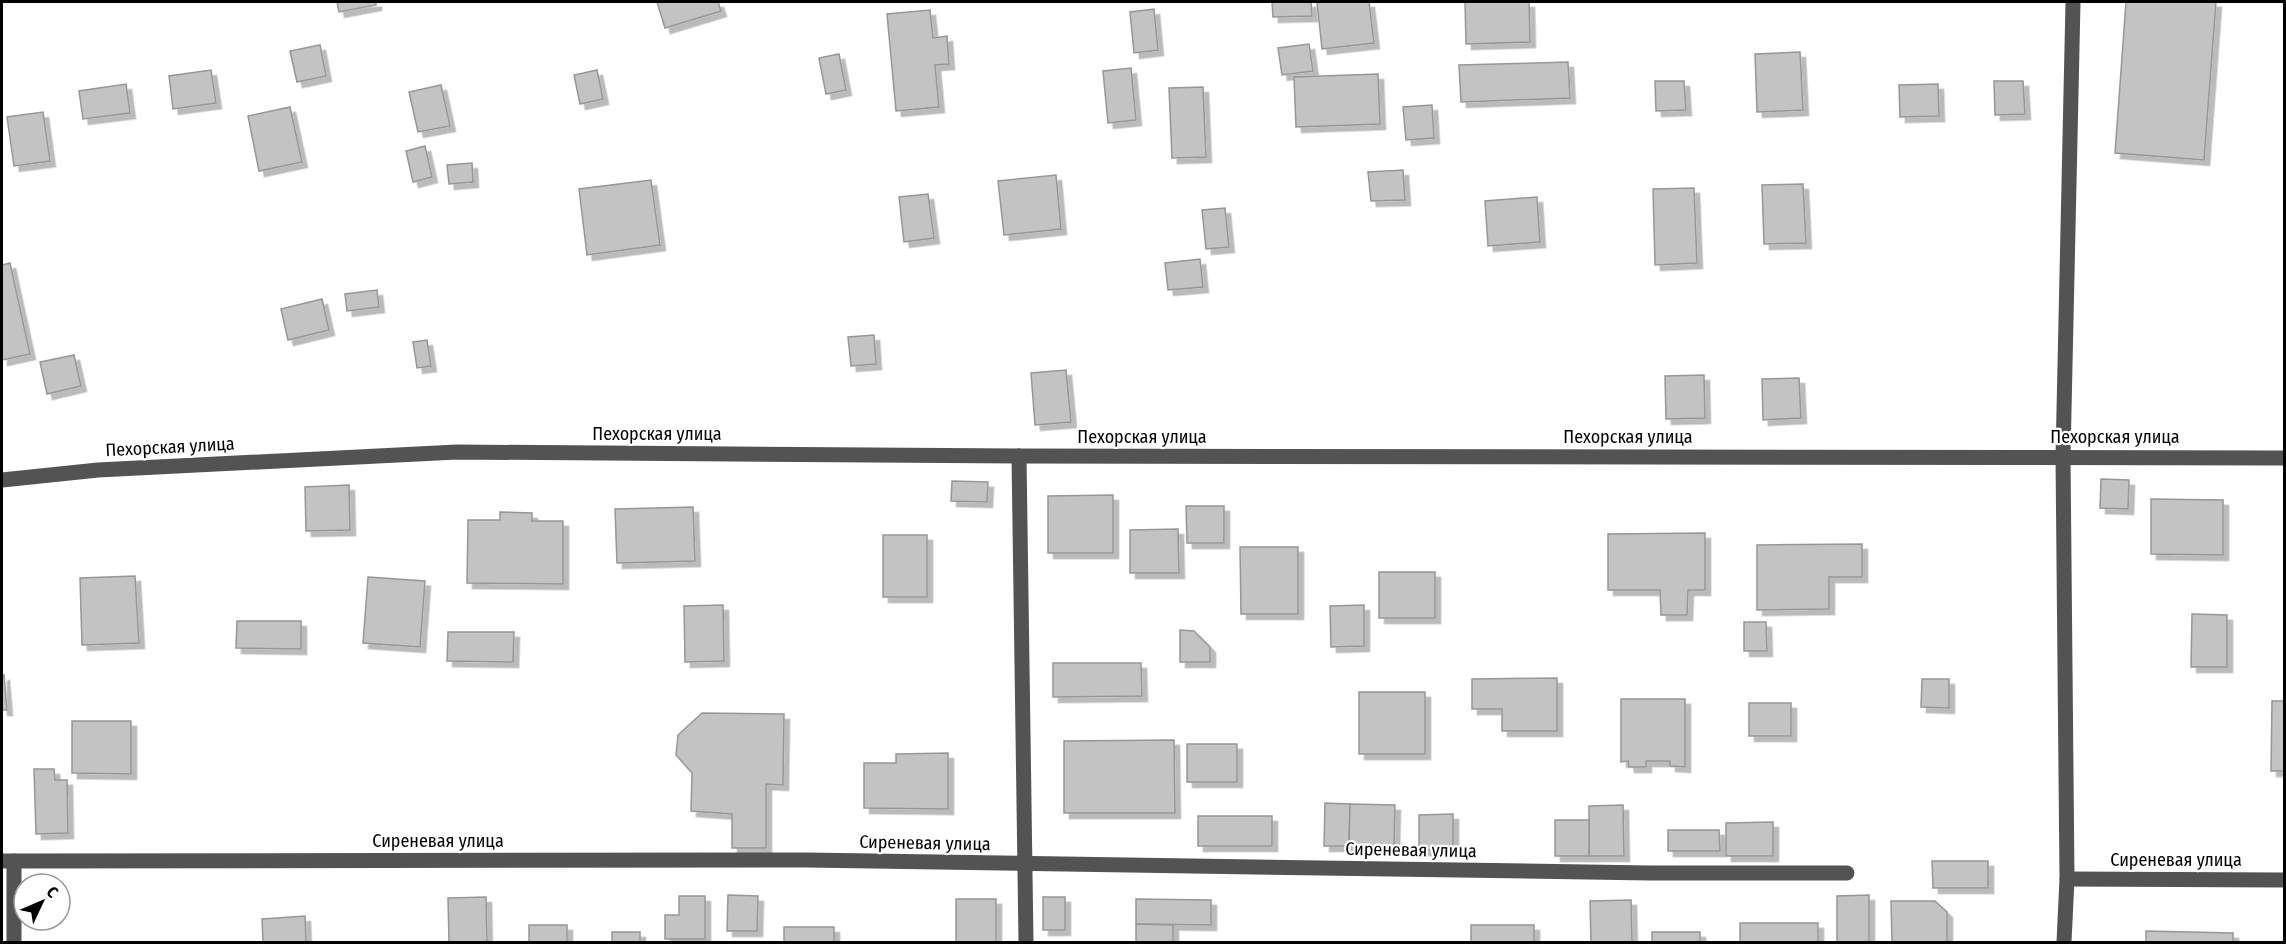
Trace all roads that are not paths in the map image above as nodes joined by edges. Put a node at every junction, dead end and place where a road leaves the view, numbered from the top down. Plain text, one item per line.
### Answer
1 (2073, 2) edge
2 (1020, 456) junction
3 (2063, 456) junction
4 (2284, 458) edge
5 (2, 480) edge
6 (8, 861) edge
7 (1026, 864) junction
8 (1847, 873) dead end
9 (2067, 879) junction
10 (2284, 880) edge
11 (14, 942) edge
12 (1026, 942) edge
13 (2064, 942) edge

1 - 3 street
2 - 3 street, Пехорская улица
2 - 5 street, Пехорская улица
2 - 7 street
3 - 4 street, Пехорская улица
3 - 9 street
6 - 7 street, Сиреневая улица
6 - 11 street
7 - 8 street, Сиреневая улица
7 - 12 street
9 - 10 street, Сиреневая улица
9 - 13 street

